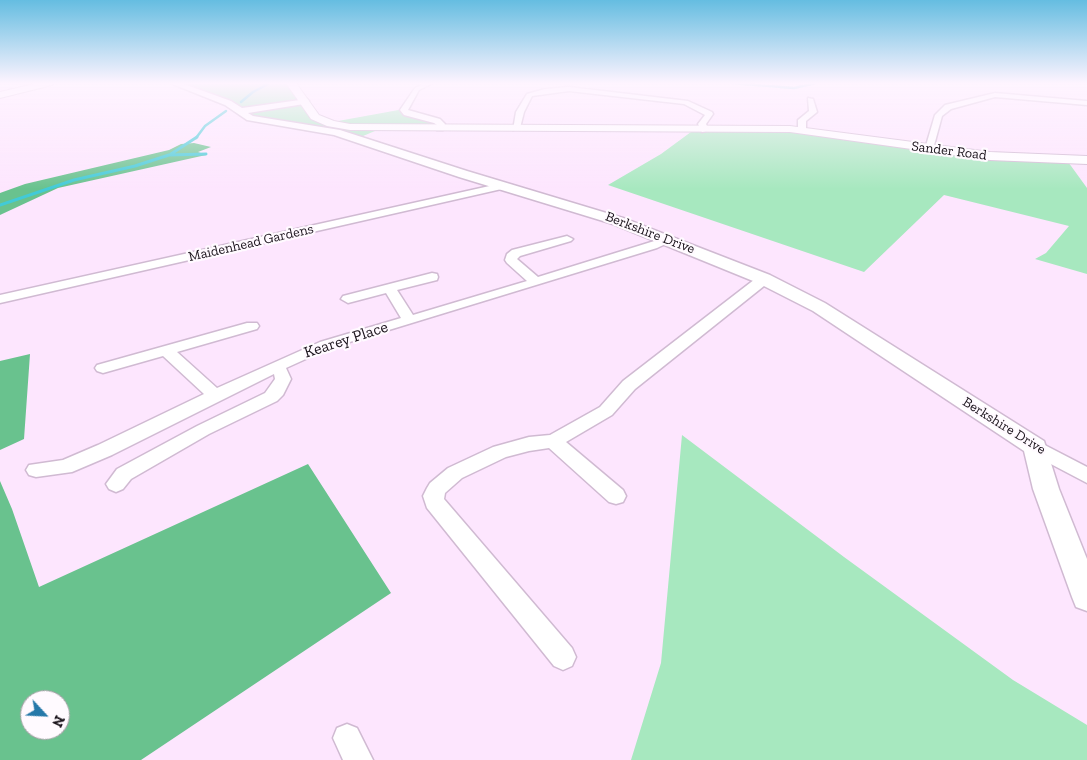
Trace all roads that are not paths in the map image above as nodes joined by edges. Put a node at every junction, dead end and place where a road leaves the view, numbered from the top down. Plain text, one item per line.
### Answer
1 (252, 118) edge
2 (317, 118) edge
3 (428, 118) edge
4 (518, 118) edge
5 (707, 118) edge
6 (804, 118) edge
7 (940, 118) edge
8 (440, 128) junction
9 (516, 128) junction
10 (705, 130) junction
11 (802, 130) junction
12 (928, 149) junction
13 (1087, 160) edge
14 (503, 186) junction
15 (567, 239) dead end
16 (668, 240) junction
17 (432, 277) dead end
18 (764, 279) junction
19 (535, 281) junction
20 (389, 288) junction
21 (0, 299) edge
22 (348, 299) dead end
23 (409, 319) junction
24 (252, 326) dead end
25 (166, 350) junction
26 (276, 366) junction
27 (103, 368) dead end
28 (216, 396) junction
29 (553, 441) junction
30 (1035, 446) junction
31 (36, 470) dead end
32 (1087, 476) edge
33 (116, 484) dead end
34 (616, 496) dead end
35 (1087, 597) edge
36 (563, 658) dead end

1 - 14 street, Berkshire Drive
2 - 8 main road, Sander Road
3 - 8 street
4 - 9 street
5 - 10 street
6 - 11 street
7 - 12 street
8 - 9 main road, Sander Road
9 - 10 main road, Sander Road
10 - 11 main road, Sander Road
11 - 12 main road, Sander Road
12 - 13 main road, Sander Road
14 - 16 street, Berkshire Drive
14 - 21 street, Maidenhead Gardens
15 - 19 street
16 - 18 street, Berkshire Drive
16 - 19 street, Kearey Place
17 - 20 street
18 - 29 street
18 - 30 street, Berkshire Drive
19 - 23 street, Kearey Place
20 - 22 street
20 - 23 street
23 - 26 street, Kearey Place
24 - 25 street
25 - 27 street
25 - 28 street
26 - 28 street, Kearey Place
26 - 33 street
28 - 31 street, Kearey Place
29 - 34 street
29 - 36 street
30 - 32 street, Berkshire Drive
30 - 35 street

